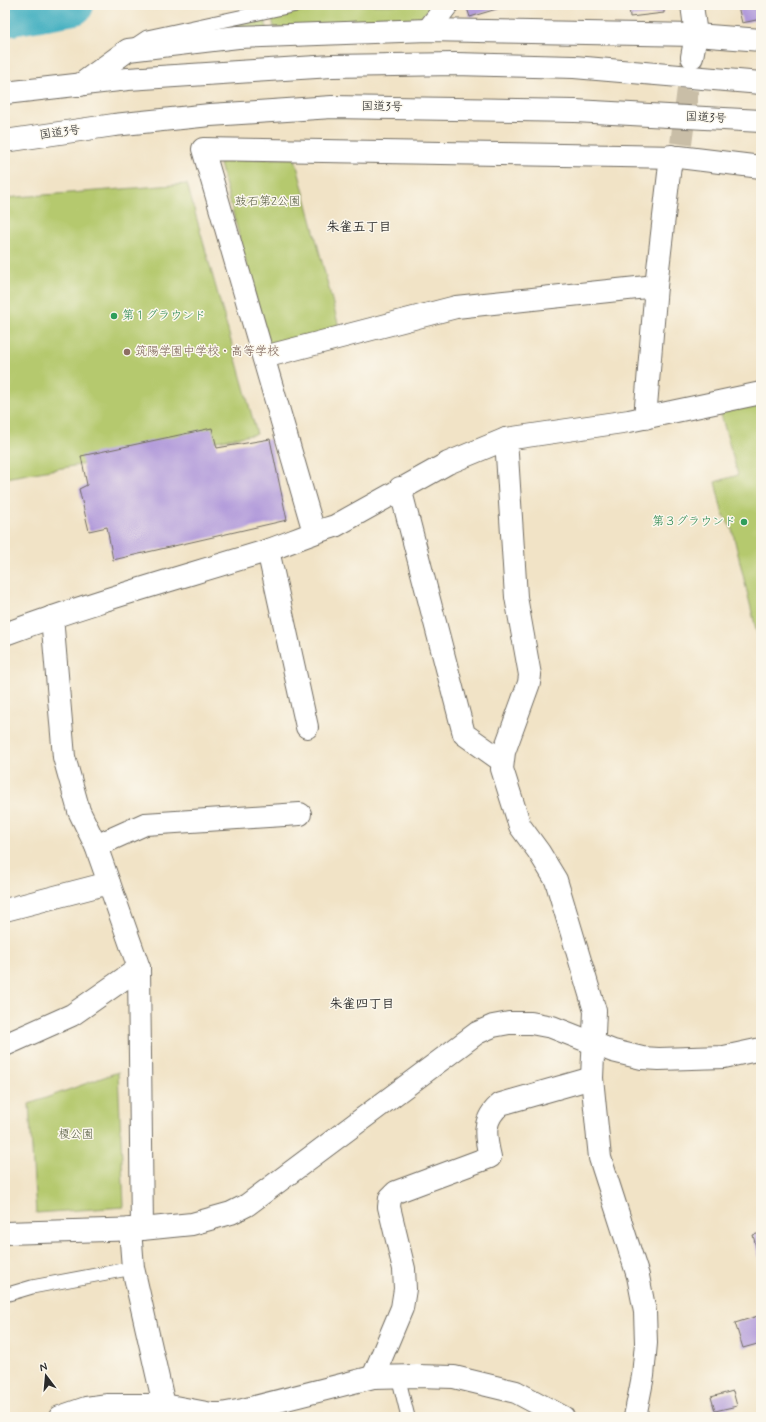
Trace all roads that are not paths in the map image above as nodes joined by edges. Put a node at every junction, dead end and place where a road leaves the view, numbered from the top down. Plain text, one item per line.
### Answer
1 (296, 5) edge
2 (447, 5) edge
3 (692, 5) edge
4 (428, 30) junction
5 (696, 35) junction
6 (761, 40) edge
7 (128, 50) junction
8 (692, 57) tunnel mouth
9 (761, 83) edge
10 (80, 85) junction
11 (5, 93) edge
12 (761, 122) edge
13 (5, 141) edge
14 (677, 152) junction
15 (761, 167) edge
16 (656, 286) junction
17 (264, 358) junction
18 (761, 393) edge
19 (645, 418) junction
20 (506, 439) junction
21 (400, 488) junction
22 (314, 532) junction
23 (268, 550) junction
24 (52, 617) junction
25 (5, 634) edge
26 (307, 727) dead end
27 (502, 761) junction
28 (300, 814) dead end
29 (96, 846) junction
30 (109, 883) junction
31 (5, 910) edge
32 (139, 968) junction
33 (593, 1044) junction
34 (5, 1045) edge
35 (761, 1049) edge
36 (592, 1078) junction
37 (136, 1229) junction
38 (5, 1233) edge
39 (133, 1268) junction
40 (5, 1294) edge
41 (398, 1376) junction
42 (373, 1377) junction
43 (164, 1405) junction
44 (244, 1413) edge
45 (60, 1417) edge
46 (408, 1417) edge
47 (563, 1417) edge
48 (635, 1417) edge

1 - 7 lane
2 - 4 main road
3 - 5 main road
4 - 5 main road
4 - 7 main road
5 - 6 main road
5 - 8 main road
7 - 10 main road
9 - 10 main road
10 - 11 main road
12 - 13 main road, 国道3号
14 - 15 main road
14 - 16 main road
14 - 17 main road
16 - 17 main road
16 - 19 main road
17 - 22 main road
18 - 19 main road
19 - 20 main road
20 - 21 main road
20 - 27 main road
21 - 22 main road
21 - 27 main road
22 - 23 main road
23 - 24 main road
23 - 26 main road
24 - 25 main road
24 - 29 main road
27 - 33 main road
28 - 29 main road
29 - 30 main road
30 - 31 main road
30 - 32 main road
32 - 34 main road
32 - 37 main road
33 - 35 main road
33 - 36 main road
33 - 37 main road
36 - 42 main road
36 - 48 main road
37 - 38 main road
37 - 39 main road
39 - 40 lane
39 - 43 main road
41 - 42 main road
41 - 46 lane
41 - 47 main road
42 - 44 main road
43 - 44 main road
43 - 45 main road

